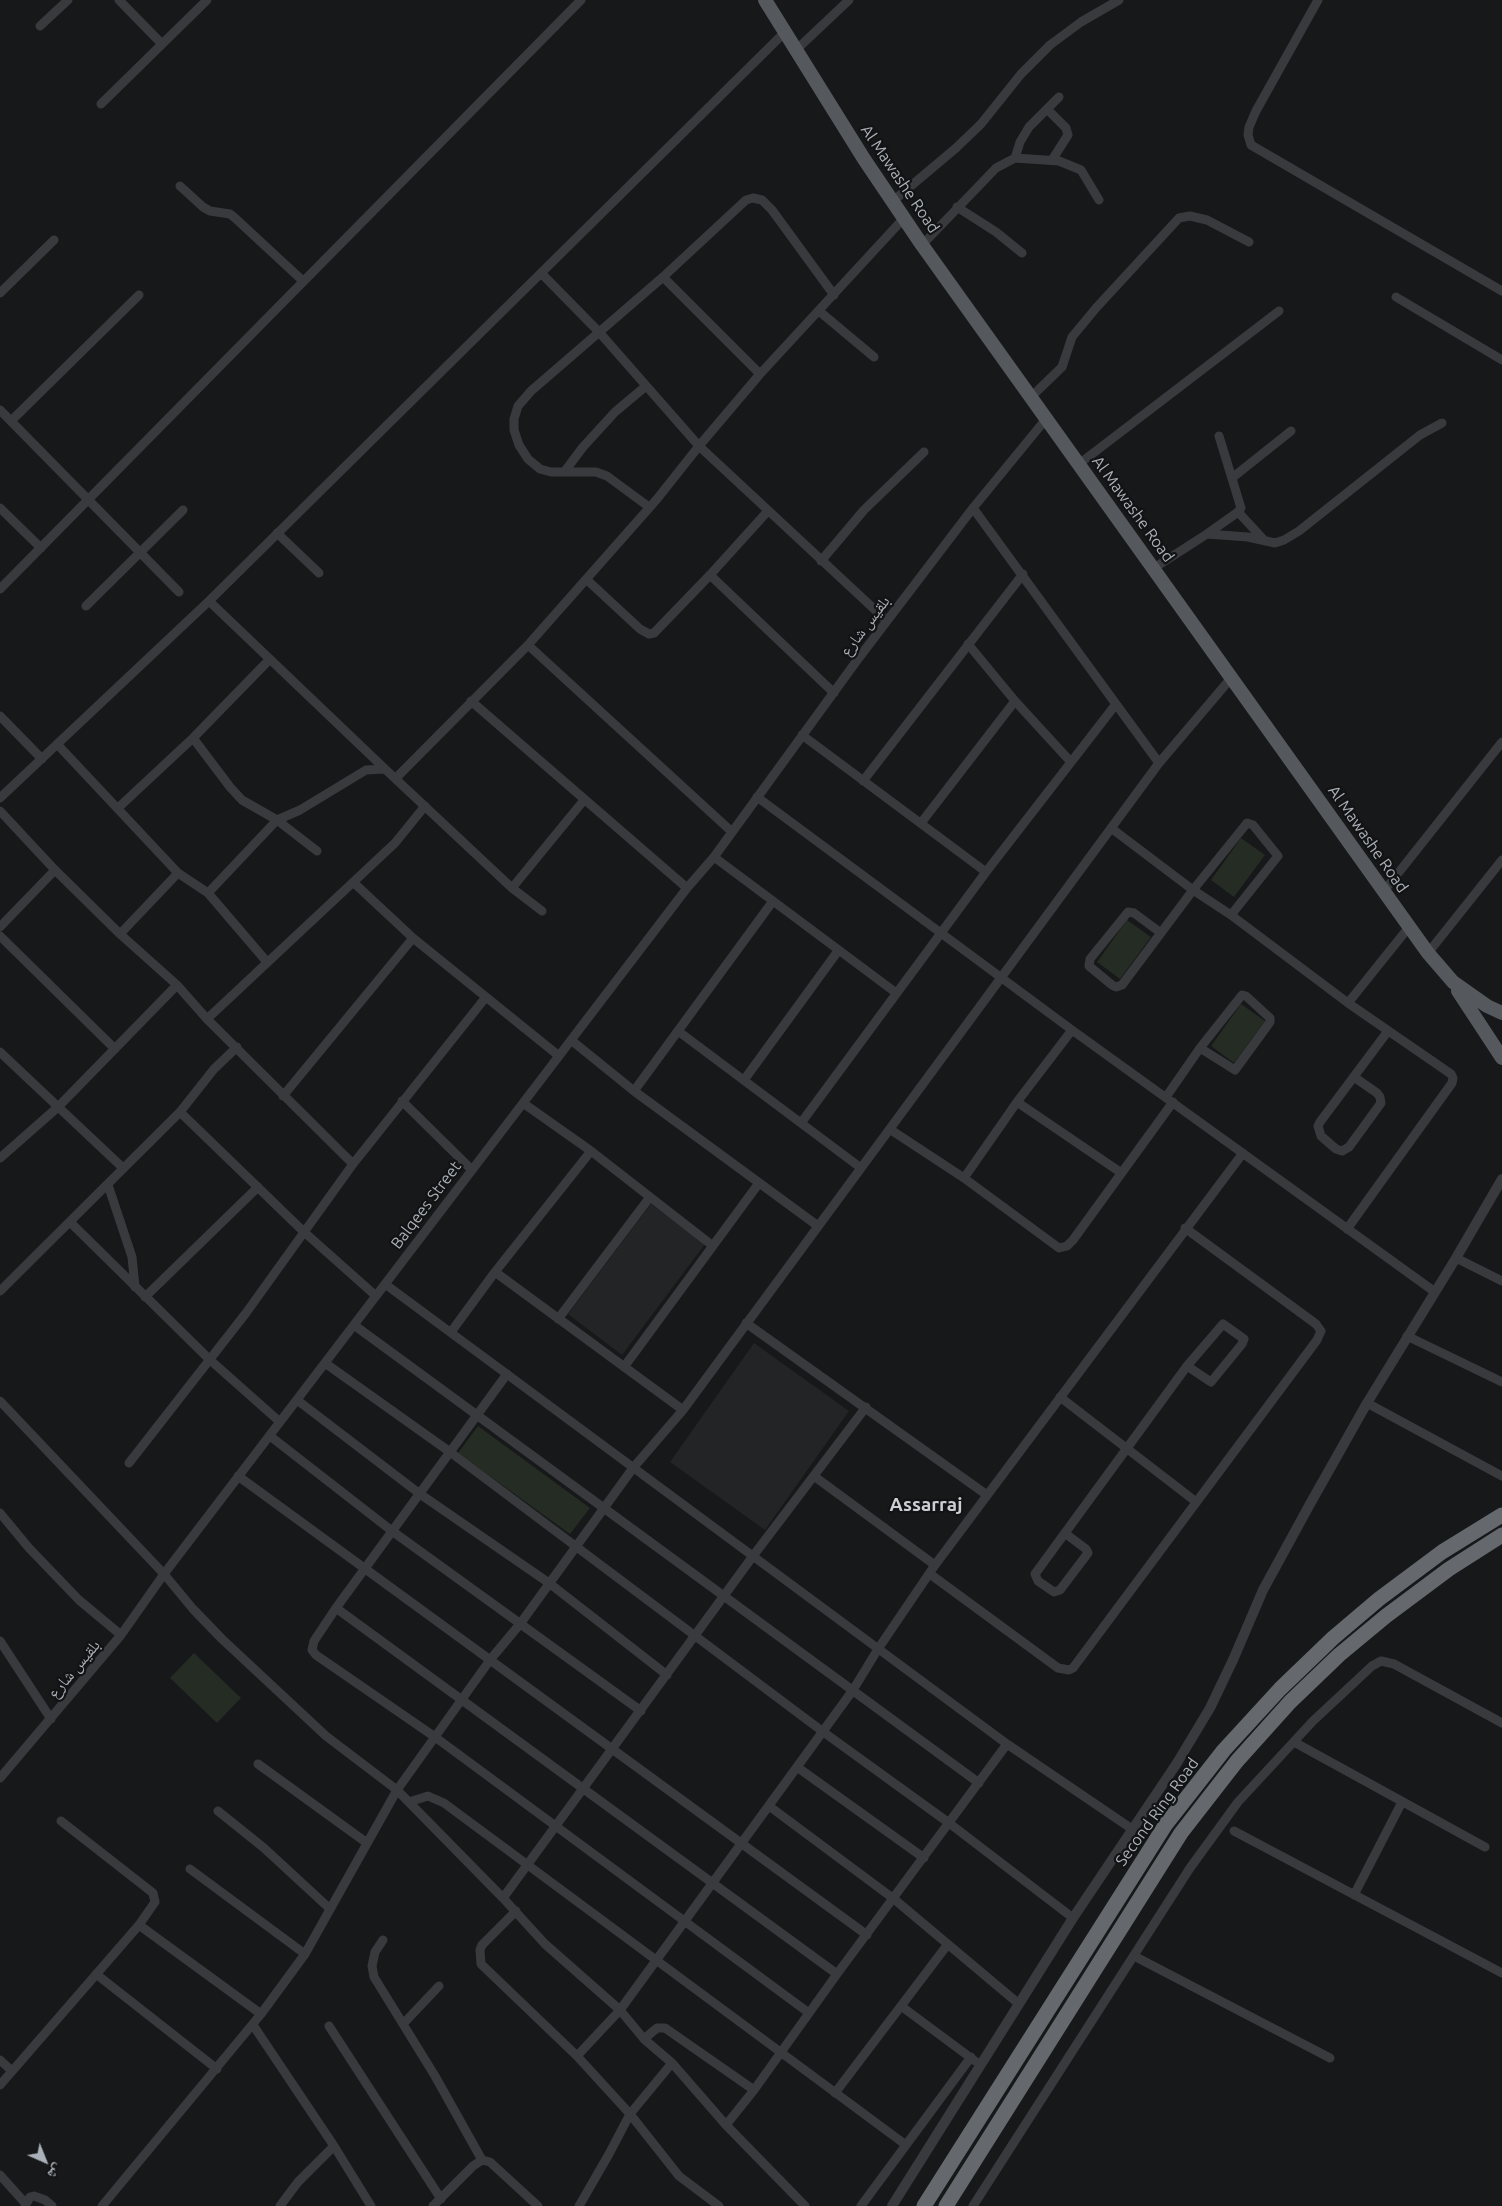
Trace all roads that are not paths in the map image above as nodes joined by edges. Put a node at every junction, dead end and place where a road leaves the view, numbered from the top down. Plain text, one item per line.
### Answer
1 (68, 0) edge
2 (119, 0) edge
3 (207, 0) edge
4 (581, 0) edge
5 (765, 0) edge
6 (850, 0) edge
7 (1119, 0) edge
8 (1318, 0) edge
9 (40, 26) dead end
10 (785, 32) junction
11 (162, 44) junction
12 (796, 50) junction
13 (1059, 97) dead end
14 (101, 104) dead end
15 (1047, 109) junction
16 (1015, 158) junction
17 (1052, 160) junction
18 (180, 186) dead end
19 (1099, 200) dead end
20 (893, 201) junction
21 (957, 207) junction
22 (904, 218) junction
23 (54, 240) dead end
24 (1249, 242) dead end
25 (922, 245) junction
26 (1022, 253) dead end
27 (541, 273) junction
28 (663, 277) junction
29 (303, 281) junction
30 (1502, 291) edge
31 (0, 293) edge
32 (139, 295) dead end
33 (834, 295) junction
34 (1396, 296) dead end
35 (818, 311) junction
36 (1279, 311) dead end
37 (599, 332) junction
38 (874, 356) dead end
39 (1502, 360) edge
40 (760, 374) junction
41 (646, 386) junction
42 (1031, 397) junction
43 (0, 410) edge
44 (1046, 418) junction
45 (11, 421) junction
46 (1442, 423) dead end
47 (1291, 431) dead end
48 (1219, 436) dead end
49 (698, 446) junction
50 (924, 452) dead end
51 (1079, 464) junction
52 (564, 471) junction
53 (1232, 478) junction
54 (88, 500) junction
55 (0, 508) edge
56 (649, 508) junction
57 (973, 508) junction
58 (183, 510) dead end
59 (767, 512) junction
60 (1238, 512) junction
61 (277, 534) junction
62 (1207, 534) junction
63 (1265, 541) junction
64 (41, 548) junction
65 (141, 553) junction
66 (821, 561) junction
67 (1154, 568) junction
68 (319, 574) dead end
69 (1023, 574) junction
70 (710, 575) junction
71 (586, 579) junction
72 (0, 589) edge
73 (180, 592) dead end
74 (209, 601) junction
75 (86, 606) dead end
76 (887, 621) junction
77 (968, 644) junction
78 (528, 645) junction
79 (270, 659) junction
80 (1232, 677) junction
81 (834, 693) junction
82 (471, 701) junction
83 (1015, 701) junction
84 (1116, 704) junction
85 (0, 716) edge
86 (802, 735) junction
87 (193, 738) junction
88 (1502, 742) edge
89 (57, 744) junction
90 (42, 759) junction
91 (1070, 761) junction
92 (1159, 763) junction
93 (385, 769) junction
94 (396, 778) junction
95 (863, 781) junction
96 (757, 797) junction
97 (0, 798) edge
98 (584, 800) junction
99 (425, 806) junction
100 (118, 808) junction
101 (0, 811) edge
102 (276, 820) junction
103 (922, 823) junction
104 (1111, 828) junction
105 (731, 831) junction
106 (317, 851) dead end
107 (714, 856) junction
108 (1502, 860) edge
109 (55, 870) junction
110 (986, 872) junction
111 (178, 873) junction
112 (354, 882) junction
113 (512, 888) junction
114 (687, 888) junction
115 (1193, 890) junction
116 (1384, 891) junction
117 (208, 893) junction
118 (774, 901) junction
119 (542, 911) dead end
120 (1232, 915) junction
121 (0, 927) edge
122 (1409, 927) junction
123 (942, 933) junction
124 (1161, 933) junction
125 (120, 934) junction
126 (0, 936) edge
127 (413, 938) junction
128 (838, 951) junction
129 (1428, 953) junction
130 (267, 962) junction
131 (1002, 977) junction
132 (1453, 982) junction
133 (177, 985) junction
134 (896, 992) junction
135 (486, 997) junction
136 (1348, 1003) junction
137 (1501, 1012) edge
138 (207, 1019) junction
139 (1072, 1030) junction
140 (678, 1031) junction
141 (1388, 1031) junction
142 (571, 1040) junction
143 (237, 1047) junction
144 (1200, 1048) junction
145 (115, 1049) junction
146 (0, 1052) edge
147 (559, 1056) junction
148 (1502, 1058) edge
149 (1354, 1077) junction
150 (744, 1080) junction
151 (634, 1091) junction
152 (283, 1096) junction
153 (1169, 1100) junction
154 (402, 1101) junction
155 (1017, 1102) junction
156 (523, 1103) junction
157 (58, 1107) junction
158 (180, 1112) junction
159 (801, 1123) junction
160 (891, 1130) junction
161 (591, 1151) junction
162 (1243, 1152) junction
163 (0, 1158) edge
164 (353, 1164) junction
165 (123, 1168) junction
166 (861, 1168) junction
167 (472, 1170) junction
168 (1120, 1172) junction
169 (964, 1178) junction
170 (759, 1183) junction
171 (1501, 1183) edge
172 (108, 1185) junction
173 (258, 1187) junction
174 (650, 1197) junction
175 (70, 1222) junction
176 (818, 1226) junction
177 (1186, 1228) junction
178 (1347, 1229) junction
179 (303, 1231) junction
180 (714, 1246) junction
181 (1456, 1258) junction
182 (495, 1272) junction
183 (1502, 1281) edge
184 (385, 1284) junction
185 (135, 1287) junction
186 (0, 1291) edge
187 (1434, 1292) junction
188 (376, 1296) junction
189 (145, 1297) junction
190 (558, 1318) junction
191 (746, 1323) junction
192 (354, 1325) junction
193 (451, 1332) junction
194 (1407, 1336) junction
195 (209, 1359) junction
196 (325, 1363) junction
197 (1187, 1366) junction
198 (624, 1367) junction
199 (507, 1374) junction
200 (1502, 1382) edge
201 (1060, 1397) junction
202 (297, 1400) junction
203 (0, 1401) edge
204 (1367, 1403) junction
205 (866, 1407) junction
206 (683, 1410) junction
207 (477, 1415) junction
208 (280, 1422) junction
209 (270, 1436) junction
210 (1127, 1447) junction
211 (450, 1452) junction
212 (129, 1463) dead end
213 (634, 1468) junction
214 (238, 1476) junction
215 (814, 1476) junction
216 (1502, 1476) edge
217 (420, 1494) junction
218 (987, 1495) junction
219 (1195, 1501) junction
220 (602, 1508) junction
221 (0, 1513) edge
222 (1502, 1515) edge
223 (392, 1531) junction
224 (1066, 1534) junction
225 (1502, 1535) edge
226 (576, 1547) junction
227 (754, 1556) junction
228 (935, 1565) junction
229 (365, 1569) junction
230 (164, 1574) junction
231 (930, 1574) junction
232 (550, 1584) junction
233 (724, 1597) junction
234 (336, 1608) junction
235 (520, 1624) junction
236 (695, 1635) junction
237 (121, 1636) junction
238 (0, 1641) edge
239 (878, 1649) junction
240 (490, 1660) junction
241 (667, 1675) junction
242 (853, 1690) junction
243 (461, 1700) junction
244 (641, 1711) junction
245 (51, 1719) junction
246 (1502, 1723) edge
247 (822, 1732) junction
248 (435, 1737) junction
249 (1294, 1742) junction
250 (1007, 1744) junction
251 (613, 1750) junction
252 (258, 1764) dead end
253 (797, 1768) junction
254 (0, 1778) edge
255 (978, 1783) junction
256 (584, 1788) junction
257 (397, 1790) junction
258 (409, 1802) junction
259 (1402, 1802) junction
260 (769, 1806) junction
261 (218, 1811) dead end
262 (61, 1821) dead end
263 (949, 1823) junction
264 (556, 1827) junction
265 (1132, 1830) junction
266 (1234, 1831) dead end
267 (368, 1843) junction
268 (741, 1844) junction
269 (1485, 1847) dead end
270 (924, 1858) junction
271 (528, 1865) junction
272 (190, 1869) dead end
273 (714, 1882) junction
274 (1354, 1895) junction
275 (503, 1898) junction
276 (894, 1899) junction
277 (329, 1908) junction
278 (516, 1912) junction
279 (1073, 1918) junction
280 (684, 1921) junction
281 (138, 1925) junction
282 (867, 1936) junction
283 (383, 1940) dead end
284 (948, 1944) junction
285 (305, 1954) junction
286 (1134, 1956) junction
287 (657, 1960) junction
288 (1502, 1973) edge
289 (96, 1974) junction
290 (837, 1974) junction
291 (439, 1986) dead end
292 (1019, 2004) junction
293 (901, 2006) junction
294 (620, 2010) junction
295 (809, 2013) junction
296 (261, 2014) junction
297 (403, 2024) junction
298 (253, 2025) junction
299 (330, 2026) dead end
300 (644, 2040) junction
301 (781, 2052) junction
302 (577, 2056) junction
303 (971, 2057) junction
304 (1330, 2058) dead end
305 (0, 2060) edge
306 (672, 2064) junction
307 (980, 2064) junction
308 (217, 2069) junction
309 (12, 2071) junction
310 (0, 2085) edge
311 (754, 2090) junction
312 (835, 2093) junction
313 (630, 2114) junction
314 (726, 2125) junction
315 (906, 2145) junction
316 (334, 2146) junction
317 (482, 2160) junction
318 (0, 2175) edge
319 (440, 2199) junction
320 (706, 2202) edge
321 (26, 2205) edge
322 (52, 2206) edge
323 (102, 2206) edge
324 (280, 2206) edge
325 (371, 2206) edge
326 (433, 2206) edge
327 (538, 2206) edge
328 (578, 2206) edge
329 (719, 2206) edge
330 (805, 2206) edge
331 (862, 2206) edge
332 (892, 2206) edge
333 (924, 2206) edge
334 (946, 2206) edge
335 (973, 2206) edge

1 - 9 street
2 - 11 street
3 - 11 street
4 - 29 street
5 - 10 main road, Al Mawashe Road
6 - 12 street
7 - 20 street
8 - 30 street
10 - 12 main road, Al Mawashe Road
10 - 27 street
11 - 14 street
12 - 20 main road, Al Mawashe Road
13 - 15 street
15 - 16 street
15 - 17 street
16 - 17 street
16 - 21 street
17 - 19 street
18 - 29 street
20 - 22 main road, Al Mawashe Road
21 - 25 street
21 - 26 street
22 - 25 main road, Al Mawashe Road
22 - 33 street
23 - 31 street
24 - 42 street
25 - 42 main road, Al Mawashe Road
27 - 37 street
27 - 61 street
28 - 33 street
28 - 37 street
28 - 40 street
29 - 54 street
32 - 45 street
33 - 35 street
34 - 39 street
35 - 38 street
35 - 40 street
36 - 51 street
37 - 41 street
37 - 52 street
40 - 49 street
41 - 49 street
41 - 52 street
42 - 44 main road, Al Mawashe Road
43 - 45 street
44 - 51 main road, Al Mawashe Road
44 - 57 street, بلقيس شارع
45 - 54 street
46 - 63 street
47 - 53 street
48 - 53 street
49 - 56 street
49 - 59 street
50 - 66 street
51 - 67 main road, Al Mawashe Road
52 - 56 street
53 - 60 street
54 - 64 street
54 - 65 street
55 - 64 street
56 - 71 street
57 - 69 street
57 - 76 street, بلقيس شارع
58 - 65 street
59 - 66 street
59 - 70 street
60 - 62 street
60 - 63 street
61 - 68 street
61 - 74 street
62 - 63 street
62 - 67 street
64 - 72 street
65 - 73 street
65 - 75 street
66 - 76 street
67 - 80 main road, Al Mawashe Road
69 - 77 street
69 - 84 street
70 - 71 street
70 - 81 street
71 - 78 street
74 - 79 street
74 - 89 street
76 - 81 street, بلقيس شارع
77 - 83 street
77 - 95 street
78 - 82 street
78 - 105 street
79 - 87 street
79 - 93 street
80 - 92 street
80 - 116 main road, Al Mawashe Road
81 - 86 street, بلقيس شارع
82 - 94 street
82 - 98 street
83 - 91 street
83 - 103 street
84 - 91 street
84 - 92 street
85 - 90 street
86 - 95 street
86 - 96 street, بلقيس شارع
87 - 100 street
87 - 102 street
88 - 116 street
89 - 90 street
89 - 100 street
90 - 97 street
91 - 110 street
92 - 104 street
93 - 94 street
93 - 102 street
94 - 99 street
95 - 103 street
96 - 105 street, بلقيس شارع
96 - 123 street
98 - 113 street
98 - 114 street
99 - 112 street
99 - 113 street
100 - 111 street
101 - 109 street
102 - 106 street
102 - 117 street
103 - 110 street
104 - 115 street
104 - 131 street
105 - 107 street, بلقيس شارع
107 - 114 street, Balqees Street
107 - 118 street
108 - 129 street
109 - 121 street
109 - 125 street
110 - 123 street
111 - 117 street
111 - 125 street
112 - 127 street
112 - 130 street
113 - 119 street
114 - 142 street, Balqees Street
115 - 120 street
115 - 120 street
115 - 124 street
116 - 122 main road, Al Mawashe Road
117 - 130 street
118 - 128 street
118 - 140 street
120 - 136 street
122 - 129 main road, Al Mawashe Road
122 - 136 street
123 - 131 street
123 - 134 street
124 - 124 street
125 - 133 street
126 - 145 street
127 - 135 street
127 - 152 street
128 - 134 street
128 - 150 street
129 - 132 main road, Al Mawashe Road
130 - 138 street
131 - 139 street
131 - 160 street
132 - 137 main road, Al Mawashe Road
132 - 148 main road
133 - 138 street
133 - 145 street
134 - 159 street
135 - 147 street
135 - 154 street
136 - 141 street
138 - 143 street
139 - 153 street
139 - 155 street
140 - 150 street
140 - 151 street
141 - 149 street
141 - 178 street
142 - 147 street, Balqees Street
142 - 151 street
143 - 152 street
143 - 158 street
144 - 144 street
144 - 153 street
145 - 157 street
146 - 157 street
147 - 156 street, Balqees Street
149 - 149 street
150 - 159 street
151 - 170 street
152 - 164 street
153 - 162 street
153 - 168 street
154 - 164 street
154 - 167 street
155 - 168 street
155 - 169 street
156 - 161 street
156 - 167 street, Balqees Street
157 - 163 street
157 - 165 street
158 - 165 street
158 - 173 street
159 - 166 street
160 - 166 street
160 - 169 street
161 - 174 street
161 - 182 street
162 - 177 street
162 - 178 street
164 - 179 street
165 - 172 street
166 - 176 street
167 - 184 street, Balqees Street
168 - 169 street
170 - 176 street
170 - 180 street
171 - 181 street
172 - 175 street
172 - 185 street
173 - 179 street
173 - 189 street
174 - 180 street
174 - 190 street
175 - 185 street
175 - 186 street
176 - 191 street
177 - 201 street
177 - 219 street
178 - 187 street
179 - 188 street
179 - 195 street
180 - 198 street
181 - 183 street
181 - 187 street
182 - 190 street
182 - 193 street
184 - 188 street, Balqees Street
184 - 193 street
185 - 189 street
187 - 194 street
188 - 192 street, Balqees Street
189 - 195 street
190 - 198 street
191 - 205 street
191 - 206 street
192 - 196 street, Balqees Street
192 - 207 street
193 - 199 street
194 - 200 street
194 - 204 street
195 - 208 street
195 - 212 street
196 - 202 street, Balqees Street
196 - 211 street
197 - 197 street
197 - 210 street
198 - 206 street
199 - 207 street
199 - 213 street
201 - 210 street
201 - 218 street
202 - 208 street, Balqees Street
202 - 217 street
203 - 230 street
204 - 216 street
204 - 265 street
205 - 215 street
205 - 218 street
206 - 213 street
207 - 211 street
207 - 220 street
208 - 209 street, Balqees Street
209 - 214 street, Balqees Street
209 - 223 street
210 - 219 street
210 - 224 street
211 - 217 street
211 - 226 street
213 - 220 street
213 - 227 street
214 - 229 street
214 - 230 street, Balqees Street
215 - 227 street
215 - 228 street
217 - 223 street
217 - 232 street
218 - 228 street
219 - 231 street
220 - 226 street
220 - 233 street
221 - 237 street
222 - 333 highway, Second Ring Road
223 - 229 street
223 - 235 street
224 - 224 street
225 - 334 highway, Second Ring Road
226 - 232 street
226 - 236 street
227 - 233 street
227 - 239 street
228 - 231 street
229 - 234 street
229 - 240 street
230 - 237 street, بلقيس شارع
230 - 257 street
231 - 239 street
232 - 235 street
232 - 241 street
233 - 236 street
233 - 242 street
234 - 243 street
234 - 248 street
235 - 240 street
235 - 244 street
236 - 241 street
236 - 247 street
237 - 245 street, بلقيس شارع
238 - 245 street
239 - 242 street
239 - 250 street
240 - 243 street
240 - 251 street
241 - 244 street
242 - 247 street
242 - 255 street
243 - 248 street
243 - 256 street
244 - 251 street
245 - 254 street, بلقيس شارع
246 - 249 street
247 - 253 street
247 - 263 street
248 - 257 street
248 - 264 street
249 - 259 street
249 - 286 street
250 - 255 street
250 - 265 street
251 - 256 street
251 - 268 street
252 - 267 street
253 - 260 street
253 - 270 street
255 - 263 street
256 - 264 street
256 - 273 street
257 - 258 street
257 - 267 street
258 - 271 street
258 - 275 street
259 - 269 street
259 - 274 street
260 - 268 street
260 - 276 street
261 - 277 street
262 - 281 street
263 - 270 street
263 - 279 street
264 - 271 street
264 - 280 street
265 - 279 street
266 - 274 street
267 - 277 street
268 - 273 street
268 - 282 street
270 - 276 street
271 - 275 street
271 - 287 street
272 - 285 street
273 - 280 street
273 - 290 street
274 - 288 street
275 - 278 street
276 - 282 street
276 - 284 street
277 - 285 street
278 - 294 street
278 - 302 street
279 - 292 street
280 - 287 street
280 - 295 street
281 - 289 street
281 - 296 street
282 - 290 street
283 - 297 street
284 - 292 street
284 - 293 street
285 - 296 street
286 - 304 street
286 - 335 street
287 - 294 street
287 - 301 street
289 - 308 street
289 - 309 street
290 - 295 street
291 - 297 street
292 - 307 street
293 - 303 street
293 - 312 street
294 - 300 street
294 - 302 street
295 - 301 street
296 - 298 street
297 - 317 street
298 - 308 street
298 - 316 street
299 - 319 street
300 - 306 street
300 - 311 street
301 - 311 street
301 - 312 street
302 - 313 street
303 - 307 street
303 - 315 street
305 - 309 street
306 - 313 street
306 - 314 street
307 - 332 street
308 - 323 street
309 - 310 street
311 - 314 street
312 - 315 street
313 - 320 street
313 - 328 street
314 - 330 street
315 - 331 street
316 - 324 street
316 - 325 street
317 - 319 street
317 - 327 street
318 - 321 street
319 - 326 street
320 - 329 street
321 - 322 street

